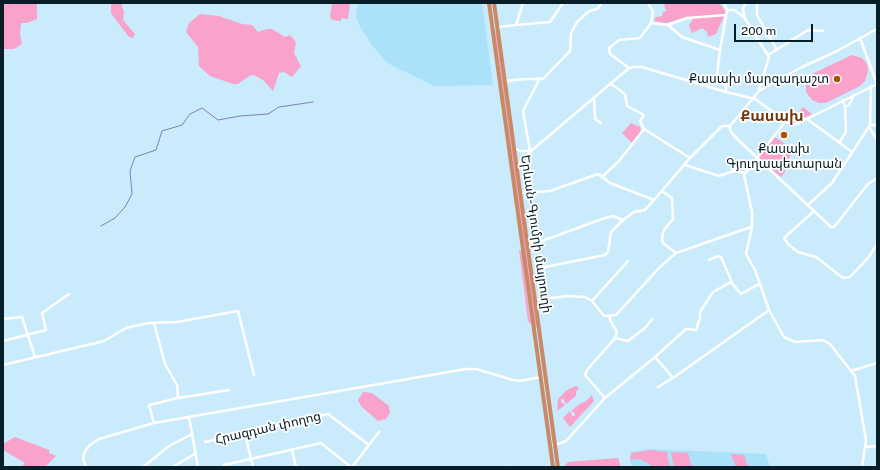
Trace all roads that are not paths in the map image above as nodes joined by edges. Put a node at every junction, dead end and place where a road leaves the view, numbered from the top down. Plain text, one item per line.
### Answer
1 (489, 3) edge
2 (494, 3) edge
3 (523, 3) edge
4 (562, 3) edge
5 (648, 3) edge
6 (724, 3) edge
7 (746, 3) edge
8 (757, 3) edge
9 (600, 4) dead end
10 (727, 10) junction
11 (726, 15) junction
12 (744, 17) junction
13 (651, 23) junction
14 (516, 25) junction
15 (668, 25) junction
16 (496, 27) junction
17 (877, 29) edge
18 (823, 31) dead end
19 (860, 38) junction
20 (720, 50) junction
21 (777, 50) junction
22 (768, 55) junction
23 (629, 68) junction
24 (540, 78) junction
25 (505, 81) junction
26 (611, 84) junction
27 (877, 84) edge
28 (871, 86) junction
29 (759, 91) junction
30 (726, 92) junction
31 (854, 95) junction
32 (594, 98) junction
33 (751, 99) junction
34 (843, 100) junction
35 (845, 107) junction
36 (807, 119) junction
37 (785, 122) junction
38 (601, 123) dead end
39 (877, 125) edge
40 (730, 126) junction
41 (870, 126) junction
42 (644, 129) junction
43 (877, 140) edge
44 (839, 143) junction
45 (514, 148) junction
46 (530, 151) junction
47 (852, 152) junction
48 (690, 158) junction
49 (757, 158) junction
50 (684, 165) junction
51 (517, 166) junction
52 (745, 173) junction
53 (602, 177) junction
54 (877, 178) edge
55 (662, 191) junction
56 (520, 193) junction
57 (654, 200) junction
58 (808, 205) junction
59 (814, 211) junction
60 (623, 220) junction
61 (752, 227) junction
62 (527, 244) junction
63 (877, 244) edge
64 (676, 253) junction
65 (709, 260) dead end
66 (628, 261) dead end
67 (545, 268) dead end
68 (732, 283) junction
69 (759, 284) junction
70 (70, 294) dead end
71 (535, 300) junction
72 (592, 301) junction
73 (769, 310) junction
74 (610, 316) junction
75 (3, 319) edge
76 (652, 319) dead end
77 (154, 323) junction
78 (537, 333) junction
79 (28, 335) junction
80 (615, 338) junction
81 (3, 341) edge
82 (655, 357) junction
83 (35, 358) junction
84 (877, 363) edge
85 (3, 365) edge
86 (851, 371) junction
87 (254, 375) dead end
88 (541, 377) junction
89 (673, 378) junction
90 (658, 387) dead end
91 (229, 390) dead end
92 (178, 398) junction
93 (604, 398) junction
94 (189, 417) junction
95 (154, 423) junction
96 (379, 432) dead end
97 (192, 434) junction
98 (245, 434) junction
99 (551, 436) junction
100 (205, 442) dead end
101 (369, 445) junction
102 (555, 445) junction
103 (877, 446) edge
104 (865, 447) junction
105 (292, 450) junction
106 (196, 454) junction
107 (251, 459) junction
108 (552, 466) edge
109 (86, 467) edge
110 (143, 467) edge
111 (173, 467) edge
112 (198, 467) edge
113 (223, 467) edge
114 (253, 467) edge
115 (296, 467) edge
116 (352, 467) edge
117 (508, 467) edge
118 (512, 467) edge
119 (558, 467) edge
120 (862, 467) edge

1 - 16 highway, Երևան-Գյումրի մայրուղի
2 - 16 highway, Երևան-Գյումրի մայրուղի
3 - 14 street
4 - 14 street
5 - 13 street
6 - 10 street
7 - 12 street
8 - 21 street
9 - 24 street
10 - 11 street
10 - 12 street
11 - 15 street
11 - 20 street
12 - 22 street
13 - 15 street
13 - 23 street
14 - 16 street
15 - 20 street
16 - 25 highway, Երևան-Գյումրի մայրուղի
16 - 78 highway, Երևան-Գյումրի մայրուղի
17 - 19 street
18 - 21 street
19 - 27 street
19 - 29 street
20 - 30 street
21 - 22 street
22 - 29 street
23 - 26 street
23 - 30 street
24 - 25 street
24 - 46 street
25 - 45 highway, Երևան-Գյումրի մայրուղի
26 - 32 street
26 - 42 street
27 - 28 street
28 - 31 street
28 - 41 street
29 - 33 street
30 - 33 street
31 - 34 street
31 - 35 street
32 - 38 street
32 - 46 street
33 - 37 street
33 - 40 street
34 - 35 street
34 - 36 street
35 - 44 street
36 - 37 street
36 - 44 street
37 - 49 street
39 - 41 street
40 - 48 street
40 - 49 street
41 - 43 street
41 - 47 street
42 - 48 street
42 - 53 street
44 - 47 street
45 - 46 street
45 - 51 highway, Երևան-Գյումրի մայրուղի
46 - 51 street
47 - 58 street
48 - 50 street
49 - 52 street
49 - 58 street
50 - 52 street
50 - 55 street
51 - 56 highway, Երևան-Գյումրի մայրուղի
52 - 61 street
53 - 56 street
53 - 57 street
54 - 59 street
55 - 57 street
55 - 64 street
56 - 62 highway, Երևան-Գյումրի մայրուղի
57 - 60 street
58 - 59 street
59 - 63 street
60 - 62 street
60 - 67 street
61 - 64 street
61 - 69 street
62 - 71 highway, Երևան-Գյումրի մայրուղի
64 - 74 street
65 - 68 street
66 - 72 street
68 - 69 street
68 - 82 street
69 - 73 street
70 - 79 street
71 - 72 street
71 - 78 highway, Երևան-Գյումրի մայրուղի
72 - 74 street
73 - 86 street
73 - 89 street
74 - 80 street
75 - 79 street
76 - 80 street
77 - 83 street
77 - 87 street
77 - 92 street
78 - 88 highway, Երևան-Գյումրի մայրուղի
78 - 99 highway, Երևան-Գյումրի մայրուղի
79 - 81 street
79 - 83 street
80 - 93 street
82 - 89 street
82 - 93 street
83 - 85 street
84 - 86 street
86 - 104 street
88 - 94 street
88 - 99 highway, Երևան-Գյումրի մայրուղի
89 - 90 street
91 - 92 street
92 - 95 street
93 - 102 street
94 - 95 street
94 - 97 street
95 - 109 street
96 - 101 street
97 - 106 street
97 - 110 street
98 - 100 street, Հրազդան փողոց
98 - 101 street, Հրազդան փողոց
98 - 107 street
99 - 102 highway, Երևան-Գյումրի մայրուղի
99 - 108 highway, Երևան-Գյումրի մայրուղի
101 - 116 street
102 - 119 highway, Երևան-Գյումրի մայրուղի
103 - 104 street
104 - 120 street
105 - 107 street
105 - 115 street
105 - 116 street
106 - 111 street
106 - 112 street
107 - 113 street
107 - 114 street
117 - 118 street

